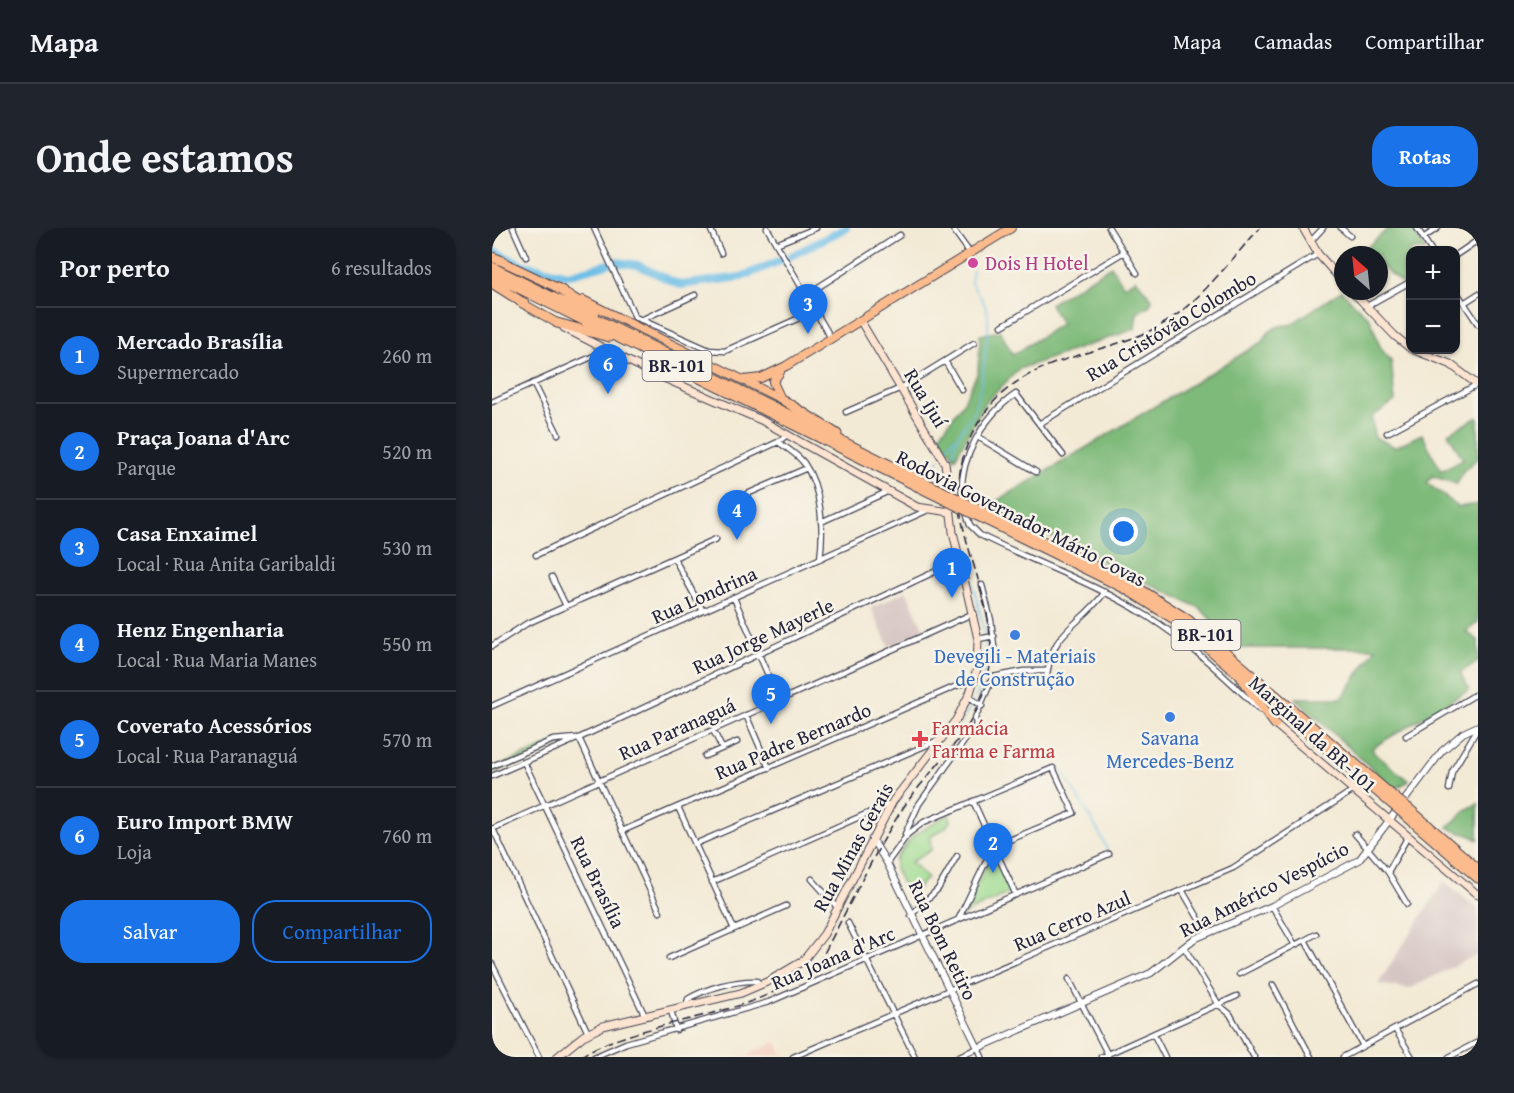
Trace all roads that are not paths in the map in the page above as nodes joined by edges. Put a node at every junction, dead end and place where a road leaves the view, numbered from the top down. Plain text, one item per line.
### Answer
1 (513, 228) edge
2 (594, 228) edge
3 (710, 228) edge
4 (767, 228) edge
5 (816, 228) edge
6 (952, 228) edge
7 (1011, 228) edge
8 (1109, 228) edge
9 (1304, 228) edge
10 (1323, 228) edge
11 (1341, 228) edge
12 (1417, 228) edge
13 (1438, 228) edge
14 (900, 236) dead end
15 (1350, 236) dead end
16 (1424, 238) junction
17 (1478, 240) edge
18 (1311, 241) junction
19 (776, 244) junction
20 (1429, 246) edge
21 (1124, 252) junction
22 (1460, 252) edge
23 (970, 253) junction
24 (721, 254) dead end
25 (1318, 254) junction
26 (526, 257) dead end
27 (494, 260) edge
28 (1334, 272) edge
29 (1137, 273) dead end
30 (492, 275) edge
31 (492, 282) edge
32 (1406, 284) edge
33 (492, 288) edge
34 (557, 288) junction
35 (1478, 294) edge
36 (695, 295) dead end
37 (806, 295) junction
38 (1460, 298) edge
39 (1361, 300) edge
40 (1464, 303) junction
41 (525, 304) junction
42 (1367, 306) junction
43 (815, 311) junction
44 (640, 321) junction
45 (860, 321) junction
46 (557, 323) junction
47 (1478, 324) edge
48 (1002, 326) dead end
49 (831, 338) junction
50 (629, 339) junction
51 (974, 343) dead end
52 (1406, 344) edge
53 (607, 350) junction
54 (1425, 354) edge
55 (945, 361) junction
56 (786, 366) junction
57 (741, 380) junction
58 (533, 383) junction
59 (1478, 384) edge
60 (901, 388) junction
61 (962, 390) dead end
62 (783, 400) junction
63 (492, 402) edge
64 (846, 412) dead end
65 (1039, 424) junction
66 (1387, 433) dead end
67 (558, 434) dead end
68 (787, 435) junction
69 (978, 437) junction
70 (778, 442) junction
71 (855, 448) junction
72 (1063, 455) dead end
73 (807, 468) junction
74 (1036, 472) dead end
75 (920, 483) junction
76 (889, 491) junction
77 (738, 498) dead end
78 (948, 498) joint
79 (928, 510) junction
80 (950, 512) junction
81 (987, 517) junction
82 (821, 522) junction
83 (716, 539) dead end
84 (536, 555) dead end
85 (674, 558) junction
86 (820, 559) junction
87 (960, 560) junction
88 (552, 577) dead end
89 (982, 585) dead end
90 (1105, 592) junction
91 (734, 598) junction
92 (566, 606) junction
93 (704, 611) junction
94 (974, 613) junction
95 (994, 636) junction
96 (978, 639) junction
97 (492, 646) edge
98 (759, 655) junction
99 (995, 655) dead end
100 (1230, 664) junction
101 (1047, 671) junction
102 (975, 678) junction
103 (1046, 684) dead end
104 (1478, 693) edge
105 (969, 697) junction
106 (779, 700) junction
107 (492, 706) edge
108 (982, 706) junction
109 (746, 715) junction
110 (1275, 724) junction
111 (1478, 727) edge
112 (713, 730) junction
113 (1406, 736) dead end
114 (579, 738) junction
115 (941, 738) junction
116 (737, 742) dead end
117 (722, 748) junction
118 (705, 756) dead end
119 (524, 762) junction
120 (492, 766) edge
121 (769, 768) junction
122 (492, 776) edge
123 (599, 781) junction
124 (1449, 789) dead end
125 (1352, 791) junction
126 (893, 801) junction
127 (973, 801) junction
128 (1393, 801) junction
129 (545, 805) junction
130 (678, 807) junction
131 (1406, 811) junction
132 (914, 813) junction
133 (1387, 821) junction
134 (924, 822) junction
135 (492, 829) edge
136 (622, 831) junction
137 (1355, 834) dead end
138 (1407, 838) junction
139 (872, 839) junction
140 (903, 840) junction
141 (695, 844) junction
142 (994, 847) junction
143 (1369, 849) junction
144 (1109, 854) dead end
145 (957, 856) dead end
146 (887, 863) junction
147 (1478, 869) edge
148 (1388, 872) junction
149 (1478, 878) edge
150 (812, 879) dead end
151 (712, 882) junction
152 (1182, 890) junction
153 (1016, 895) junction
154 (1478, 895) edge
155 (1407, 904) dead end
156 (786, 906) dead end
157 (1272, 906) junction
158 (837, 907) junction
159 (660, 912) dead end
160 (911, 915) junction
161 (958, 920) junction
162 (848, 923) dead end
163 (734, 929) junction
164 (1207, 933) junction
165 (1316, 934) dead end
166 (921, 936) junction
167 (1305, 940) junction
168 (1295, 945) junction
169 (1184, 947) junction
170 (669, 958) dead end
171 (867, 960) junction
172 (492, 964) edge
173 (1239, 974) dead end
174 (1069, 979) dead end
175 (1478, 984) edge
176 (761, 985) junction
177 (1273, 986) dead end
178 (949, 990) junction
179 (1237, 996) dead end
180 (1082, 1003) junction
181 (1219, 1005) junction
182 (686, 1008) junction
183 (671, 1010) junction
184 (894, 1014) junction
185 (645, 1016) junction
186 (1395, 1029) junction
187 (676, 1030) junction
188 (588, 1033) junction
189 (1154, 1035) junction
190 (1478, 1042) edge
191 (1363, 1046) junction
192 (978, 1048) junction
193 (605, 1054) edge
194 (1108, 1056) edge
195 (539, 1057) edge
196 (557, 1057) edge
197 (594, 1057) edge
198 (793, 1057) edge
199 (915, 1057) edge
200 (957, 1057) edge
201 (982, 1057) edge
202 (1101, 1057) edge
203 (1165, 1057) edge
204 (1254, 1057) edge
205 (1311, 1057) edge
206 (1343, 1057) edge
207 (1412, 1057) edge
208 (1449, 1057) edge

1 - 26 street
2 - 44 street
3 - 24 street
4 - 19 street
5 - 19 street
6 - 23 street
7 - 23 main road
8 - 21 street
9 - 18 main road
10 - 18 street
11 - 15 street
12 - 16 street
13 - 16 street
14 - 37 street
16 - 20 street
17 - 22 street
18 - 25 main road
19 - 37 street
21 - 29 street
21 - 48 street
23 - 45 main road
25 - 28 main road
25 - 65 street, Rua Cristóvão Colombo
27 - 34 main road
27 - 50 highway, Rodovia Governador Mário Covas / BR-101
30 - 50 highway, Rodovia Governador Mário Covas / BR-101
31 - 41 highway
32 - 42 street
33 - 41 main road
34 - 50 highway
34 - 57 main road
35 - 40 street
36 - 44 street
37 - 43 street
38 - 40 street
39 - 42 main road
40 - 47 street
41 - 46 main road
42 - 52 main road
43 - 44 street
43 - 49 street
45 - 49 main road
45 - 60 main road, Rua Ijuí
46 - 50 highway
46 - 53 main road
49 - 56 main road
50 - 71 highway, Rodovia Governador Mário Covas / BR-101
50 - 75 highway, Rodovia Governador Mário Covas / BR-101
51 - 55 street
53 - 58 street
53 - 68 main road
54 - 59 main road
55 - 60 street
55 - 61 street
56 - 57 main road
56 - 62 main road
57 - 62 main road
58 - 63 street
58 - 67 street
59 - 66 street
60 - 64 street
60 - 78 main road, Rua Ijuí
62 - 71 highway
65 - 69 street
65 - 72 street
68 - 70 street
68 - 76 main road
69 - 74 street
69 - 90 street, Marginal da BR-101
70 - 73 street
70 - 84 street
71 - 75 highway, Rodovia Governador Mário Covas / BR-101
73 - 77 street
73 - 82 street
75 - 81 highway, Rodovia Governador Mário Covas / BR-101, bridge
76 - 79 main road
76 - 82 street
78 - 80 main road, Rua Minas Gerais
79 - 80 main road
79 - 86 street, Rua Londrina
80 - 87 main road, Rua Minas Gerais
81 - 100 highway, Rodovia Governador Mário Covas / BR-101
81 - 128 highway, Rodovia Governador Mário Covas / BR-101
82 - 86 street
83 - 85 street
85 - 92 street
85 - 93 street
86 - 91 street, Rua Londrina
87 - 94 main road, Rua Minas Gerais
87 - 98 street, Rua Jorge Mayerle
88 - 92 street
89 - 95 street
90 - 101 street
90 - 110 street, Marginal da BR-101
91 - 93 street, Rua Londrina
91 - 98 street
92 - 97 street
93 - 107 street, Rua Londrina
94 - 96 main road, Rua Minas Gerais
94 - 106 street, Rua Paranaguá
95 - 96 street
95 - 99 street
96 - 102 main road, Rua Minas Gerais
98 - 106 street
98 - 114 street, Rua Jorge Mayerle
100 - 110 highway
100 - 128 highway, Rodovia Governador Mário Covas / BR-101
101 - 103 street
101 - 108 street
102 - 105 main road, Rua Minas Gerais
102 - 121 street, Rua Padre Bernardo
104 - 113 street
105 - 108 street
105 - 115 main road, Rua Minas Gerais
106 - 109 street, Rua Paranaguá
108 - 132 street
109 - 112 street, Rua Paranaguá
109 - 121 street
110 - 125 main road, Marginal da BR-101
111 - 124 street
111 - 133 street, Rua Américo Vespúcio
112 - 117 street
112 - 123 street, Rua Paranaguá
114 - 119 street, Rua Jorge Mayerle
114 - 120 street, Rua Jorge Mayerle
114 - 123 street
115 - 126 main road, Rua Minas Gerais
115 - 141 street
116 - 117 street
117 - 118 street
119 - 122 street, Rua Jorge Mayerle
119 - 129 street, Rua Brasília
121 - 130 street, Rua Padre Bernardo
123 - 129 street, Rua Paranaguá
123 - 136 street
125 - 133 main road, Marginal da BR-101
125 - 152 street, Rua Cerro Azul
126 - 139 main road, Rua Minas Gerais
126 - 151 street
127 - 134 street
127 - 142 street
127 - 142 street
128 - 131 highway, Rodovia Governador Mário Covas / BR-101, bridge
129 - 135 street, Rua Paranaguá
129 - 185 street, Rua Brasília
130 - 136 street, Rua Padre Bernardo
130 - 141 street
131 - 147 highway, Rodovia Governador Mário Covas / BR-101
131 - 149 highway, Rodovia Governador Mário Covas / BR-101
132 - 134 street
132 - 140 street
133 - 138 main road, Marginal da BR-101
133 - 143 street, Rua Américo Vespúcio
134 - 140 street
135 - 188 street
136 - 159 street
137 - 143 street
138 - 148 street
138 - 154 main road, Marginal da BR-101
139 - 146 street, Rua Bom Retiro
139 - 158 main road, Rua Minas Gerais
140 - 146 street
141 - 151 street
142 - 153 street
142 - 161 street
143 - 148 street
143 - 157 street, Rua Américo Vespúcio
144 - 153 street, Rua Joana d'Arc
145 - 160 street
146 - 160 street, Rua Bom Retiro
148 - 155 street
150 - 158 street
151 - 163 street
152 - 164 street
152 - 178 street, Rua Cerro Azul
153 - 161 street, Rua Joana d'Arc
156 - 163 street
157 - 164 street, Rua Américo Vespúcio
157 - 168 street
158 - 176 main road, Rua Minas Gerais
160 - 166 street, Rua Bom Retiro
161 - 166 street, Rua Joana d'Arc
162 - 171 street
163 - 170 street
164 - 169 street, Rua Américo Vespúcio
165 - 167 street
166 - 171 street, Rua Joana d'Arc
166 - 178 street, Rua Bom Retiro
167 - 168 street
167 - 191 street
168 - 173 street
169 - 180 street, Rua Américo Vespúcio
169 - 181 street
171 - 184 street
171 - 187 street, Rua Joana d'Arc
172 - 195 street
174 - 180 street
175 - 186 street
176 - 182 main road, Rua Minas Gerais
176 - 182 street
177 - 205 street
178 - 184 street, Rua Cerro Azul
178 - 192 street, Rua Bom Retiro
179 - 181 street
180 - 192 street, Rua Américo Vespúcio
180 - 194 street
181 - 189 street
181 - 204 street
182 - 183 main road, Rua Minas Gerais
183 - 185 main road, Rua Minas Gerais
183 - 187 street
184 - 198 street, Rua Cerro Azul
184 - 199 street
185 - 188 main road, Rua Minas Gerais
186 - 191 street
186 - 207 street
187 - 193 street, Rua Joana d'Arc
188 - 196 main road, Rua Minas Gerais
189 - 194 street
189 - 203 street
190 - 208 street
191 - 206 street
192 - 200 street, Rua Américo Vespúcio
192 - 201 street, Rua Bom Retiro
193 - 197 street, Rua Joana d'Arc
194 - 202 street

